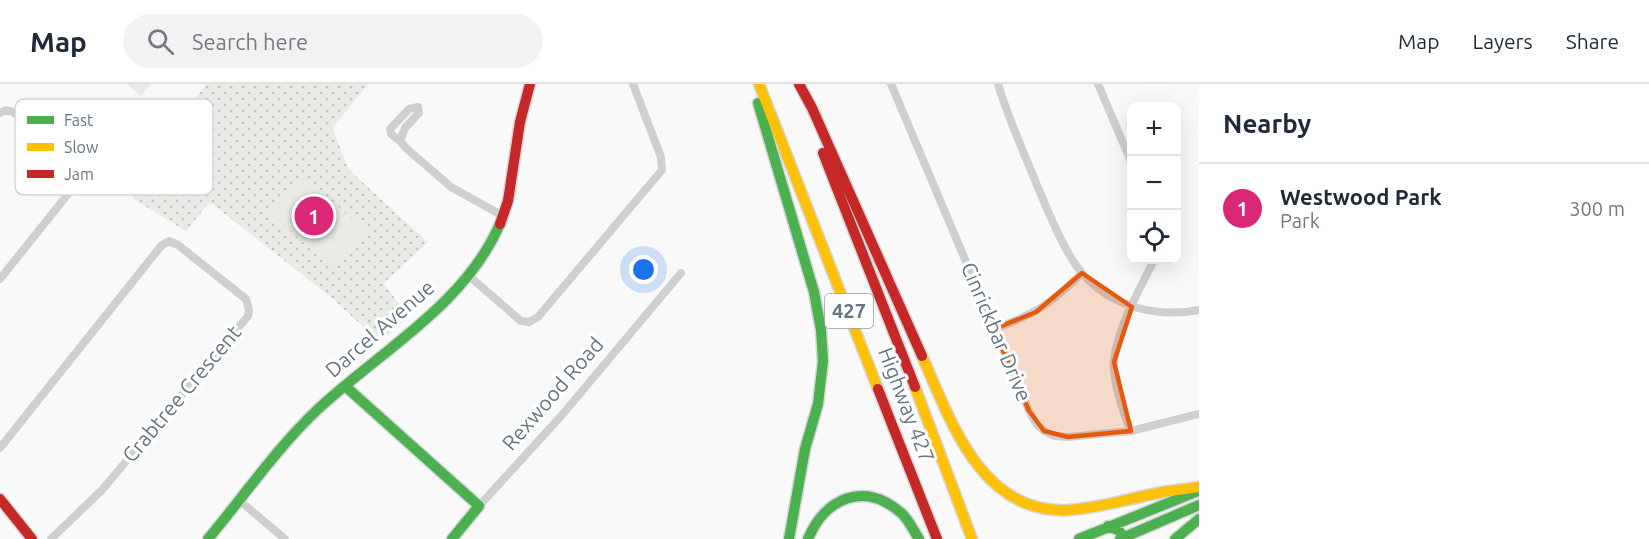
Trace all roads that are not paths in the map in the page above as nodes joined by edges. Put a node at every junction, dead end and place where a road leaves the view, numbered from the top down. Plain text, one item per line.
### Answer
1 (530, 84) edge
2 (633, 84) edge
3 (753, 84) edge
4 (759, 84) edge
5 (798, 84) edge
6 (891, 84) edge
7 (998, 84) edge
8 (1098, 84) edge
9 (0, 113) edge
10 (15, 114) edge
11 (400, 141) junction
12 (1128, 156) edge
13 (67, 195) edge
14 (503, 216) junction
15 (1152, 264) edge
16 (681, 273) dead end
17 (1082, 273) junction
18 (468, 275) junction
19 (0, 279) edge
20 (1132, 307) junction
21 (1199, 310) edge
22 (994, 328) junction
23 (345, 386) junction
24 (1199, 414) edge
25 (1131, 431) junction
26 (0, 448) edge
27 (1199, 489) edge
28 (0, 499) edge
29 (240, 501) junction
30 (1199, 505) edge
31 (479, 506) junction
32 (1199, 519) edge
33 (1108, 526) junction
34 (1124, 538) edge
35 (32, 539) edge
36 (51, 539) edge
37 (208, 539) edge
38 (285, 539) edge
39 (452, 539) edge
40 (789, 539) edge
41 (808, 539) edge
42 (919, 539) edge
43 (937, 539) edge
44 (972, 539) edge
45 (1079, 539) edge
46 (1175, 539) edge

1 - 14 main road, Darcel Avenue
2 - 18 street
3 - 40 main road
4 - 43 main road, Highway 427 / 427
5 - 27 main road
5 - 44 main road, Highway 427 / 427
6 - 22 street, Cinrickbar Drive
7 - 17 street
8 - 12 street
9 - 10 street
11 - 11 street
11 - 14 street
13 - 19 street
14 - 18 main road, Darcel Avenue
15 - 20 street
16 - 31 street, Rexwood Road
17 - 20 street
17 - 22 street
18 - 23 main road, Darcel Avenue
20 - 21 street
20 - 25 street
22 - 25 street, Cinrickbar Drive
23 - 29 main road, Darcel Avenue
23 - 31 main road
24 - 25 street, Cinrickbar Drive
26 - 36 street, Crabtree Crescent
27 - 33 main road
28 - 35 main road
29 - 37 main road, Darcel Avenue
29 - 38 street
30 - 34 main road
31 - 39 main road, Rexwood Road
32 - 46 main road
33 - 34 main road
33 - 45 main road
41 - 42 main road

